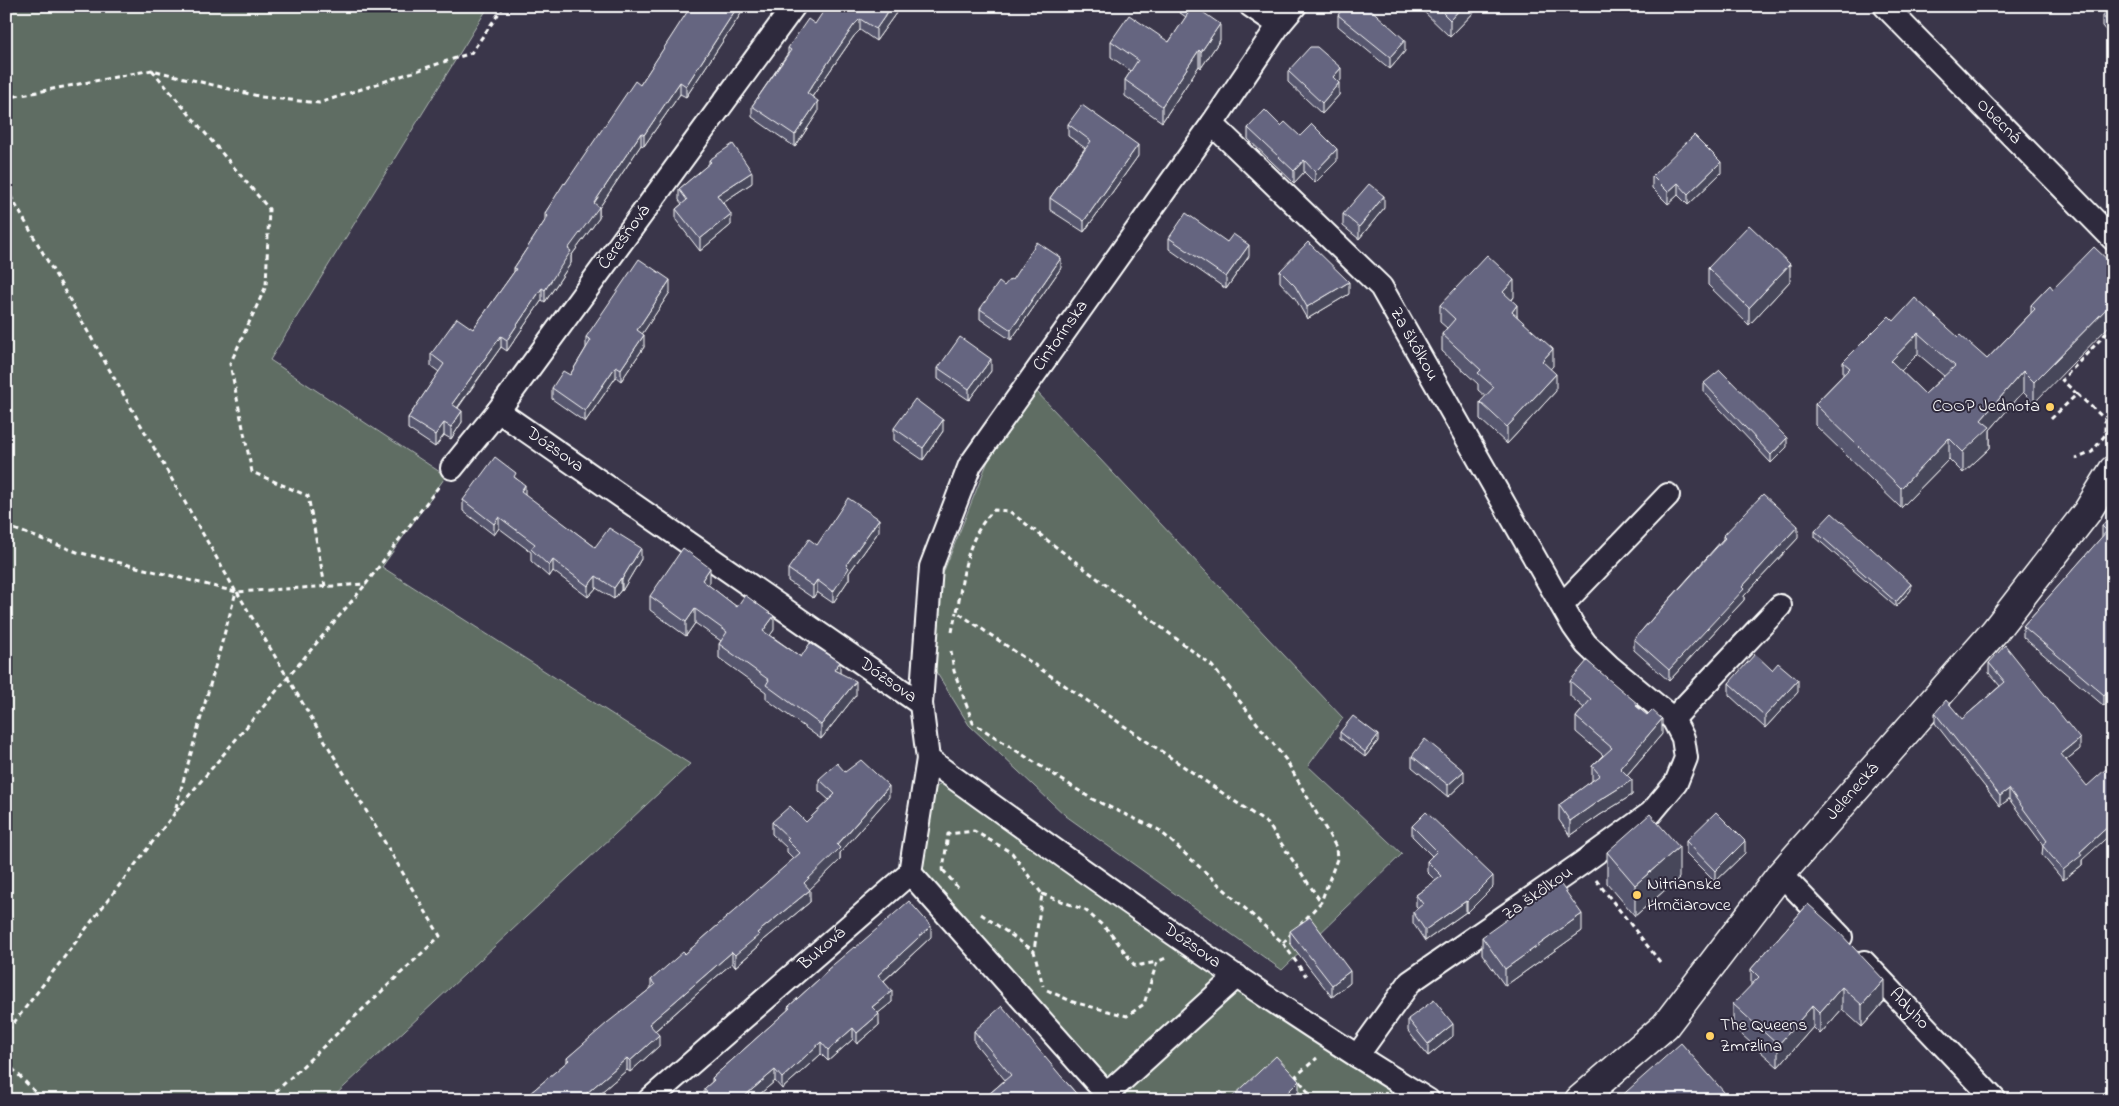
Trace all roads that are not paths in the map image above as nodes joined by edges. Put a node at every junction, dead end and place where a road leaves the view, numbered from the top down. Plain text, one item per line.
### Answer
1 (794, 6) edge
2 (1251, 6) edge
3 (1295, 6) edge
4 (1885, 6) edge
5 (1279, 25) junction
6 (1212, 124) junction
7 (2113, 239) edge
8 (498, 411) junction
9 (452, 468) road end
10 (2113, 470) edge
11 (1668, 495) dead end
12 (1562, 606) junction
13 (1780, 606) dead end
14 (921, 704) junction
15 (1673, 719) junction
16 (928, 759) junction
17 (1781, 874) junction
18 (915, 879) junction
19 (1237, 976) junction
20 (1356, 1056) junction
21 (1435, 1094) edge
22 (661, 1096) edge
23 (1109, 1097) edge
24 (1579, 1100) edge
25 (1995, 1100) edge

1 - 8 street, Čerešňová
2 - 5 street
3 - 5 street, Cintorínska
4 - 7 street, Obecná
5 - 6 street, Cintorínska
6 - 12 street, Za škôlkou
6 - 14 street, Cintorínska
8 - 9 street, Čerešňová
8 - 14 street, Dózsova
10 - 17 street, Jelenecká
11 - 12 street
12 - 15 street, Za škôlkou
13 - 15 street
14 - 16 street, Dózsova
15 - 20 street, Za škôlkou
16 - 18 street
16 - 19 street, Dózsova
17 - 24 street, Jelenecká
17 - 25 street, Adyho
18 - 22 street, Buková
18 - 23 street, Dózsova
19 - 20 street, Dózsova
19 - 23 street, Dózsova
20 - 21 street, Dózsova

